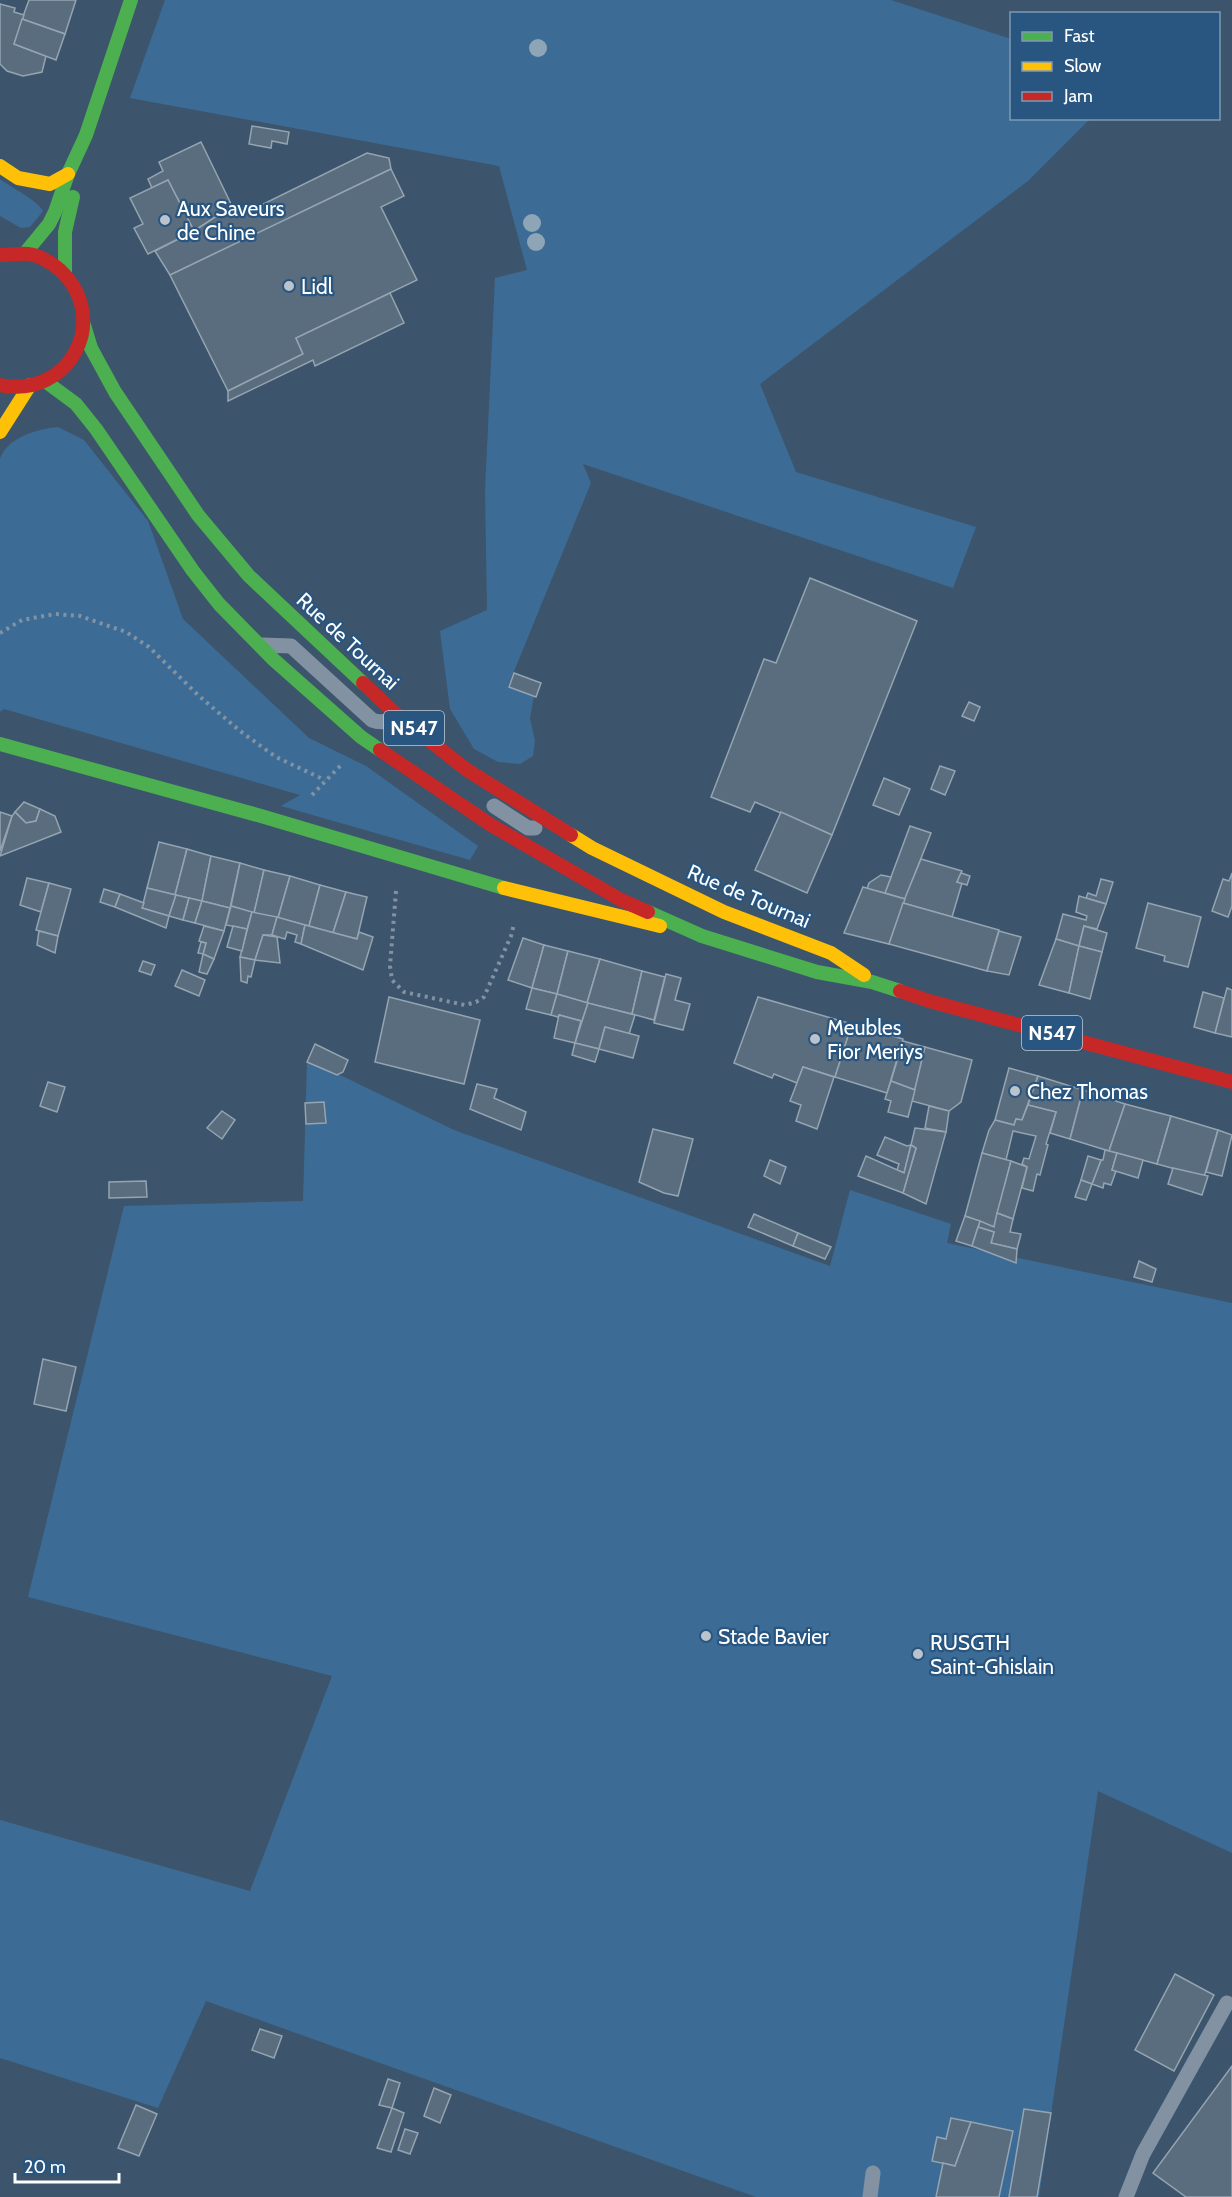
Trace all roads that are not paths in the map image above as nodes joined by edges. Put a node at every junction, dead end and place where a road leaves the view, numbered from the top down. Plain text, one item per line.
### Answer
1 (131, 0) edge
2 (86, 135) junction
3 (0, 166) edge
4 (68, 174) junction
5 (0, 241) edge
6 (13, 253) edge
7 (65, 272) junction
8 (84, 325) junction
9 (45, 381) junction
10 (0, 385) edge
11 (30, 386) junction
12 (0, 432) edge
13 (259, 645) junction
14 (398, 716) junction
15 (0, 744) edge
16 (410, 772) junction
17 (448, 777) dead end
18 (478, 796) dead end
19 (546, 819) junction
20 (702, 936) junction
21 (872, 982) junction
22 (1232, 1082) edge
23 (1227, 2003) dead end
24 (873, 2173) dead end
25 (870, 2197) edge
26 (1126, 2197) edge

1 - 2 main road
2 - 4 main road
2 - 7 main road
3 - 4 main road
4 - 6 main road
5 - 6 main road
6 - 7 main road
7 - 8 main road, Rue de Tournai
8 - 9 main road
8 - 14 main road, Rue de Tournai / N547
9 - 11 main road
9 - 13 main road, Rue de Tournai / N547
10 - 11 main road
11 - 12 main road
13 - 14 lane
13 - 16 main road, Rue de Tournai / N547
14 - 19 main road, Rue de Tournai / N547
15 - 20 main road, Rue de Tournai
16 - 17 lane
16 - 20 main road, Rue de Tournai / N547
18 - 19 lane
19 - 21 main road, Rue de Tournai / N547
20 - 21 main road, Rue de Tournai / N547
21 - 22 main road, Rue de Tournai / N547
23 - 26 lane
24 - 25 lane

